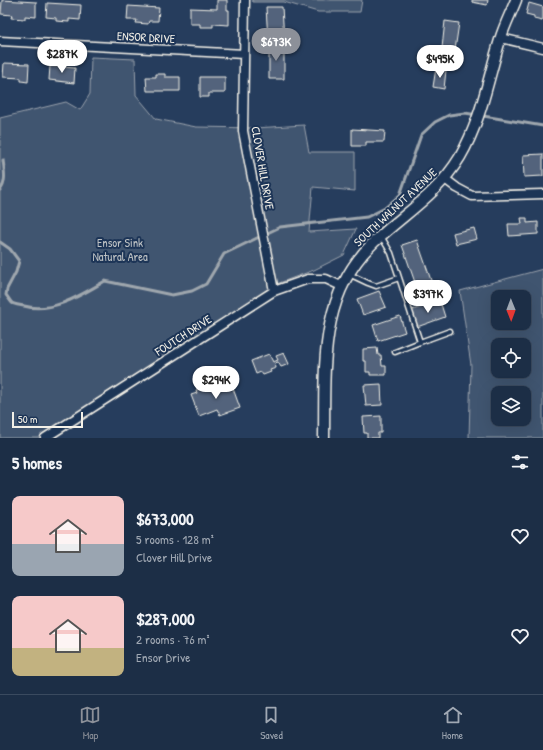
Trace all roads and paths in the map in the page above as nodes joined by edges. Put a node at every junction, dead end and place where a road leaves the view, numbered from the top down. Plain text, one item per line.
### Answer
1 (245, 0) edge
2 (516, 0) edge
3 (501, 38) junction
4 (0, 41) edge
5 (543, 48) edge
6 (244, 54) junction
7 (445, 179) junction
8 (543, 194) edge
9 (381, 236) junction
10 (349, 274) junction
11 (399, 278) junction
12 (341, 286) junction
13 (274, 291) junction
14 (450, 331) dead end
15 (420, 342) junction
16 (395, 352) dead end
17 (45, 438) edge
18 (324, 438) edge

1 - 6 street, CLOVER HILL DRIVE
2 - 3 street, SOUTH WALNUT AVENUE
3 - 5 street
3 - 7 street, SOUTH WALNUT AVENUE
4 - 6 street, ENSOR DRIVE
6 - 13 street, CLOVER HILL DRIVE
7 - 8 street
7 - 9 street, SOUTH WALNUT AVENUE
9 - 10 street, SOUTH WALNUT AVENUE
9 - 11 lane
10 - 11 lane
10 - 12 street, SOUTH WALNUT AVENUE
11 - 15 lane
12 - 13 street, FOUTCH DRIVE
12 - 18 street, SOUTH WALNUT AVENUE
13 - 17 street, FOUTCH DRIVE
14 - 15 lane
15 - 16 lane

